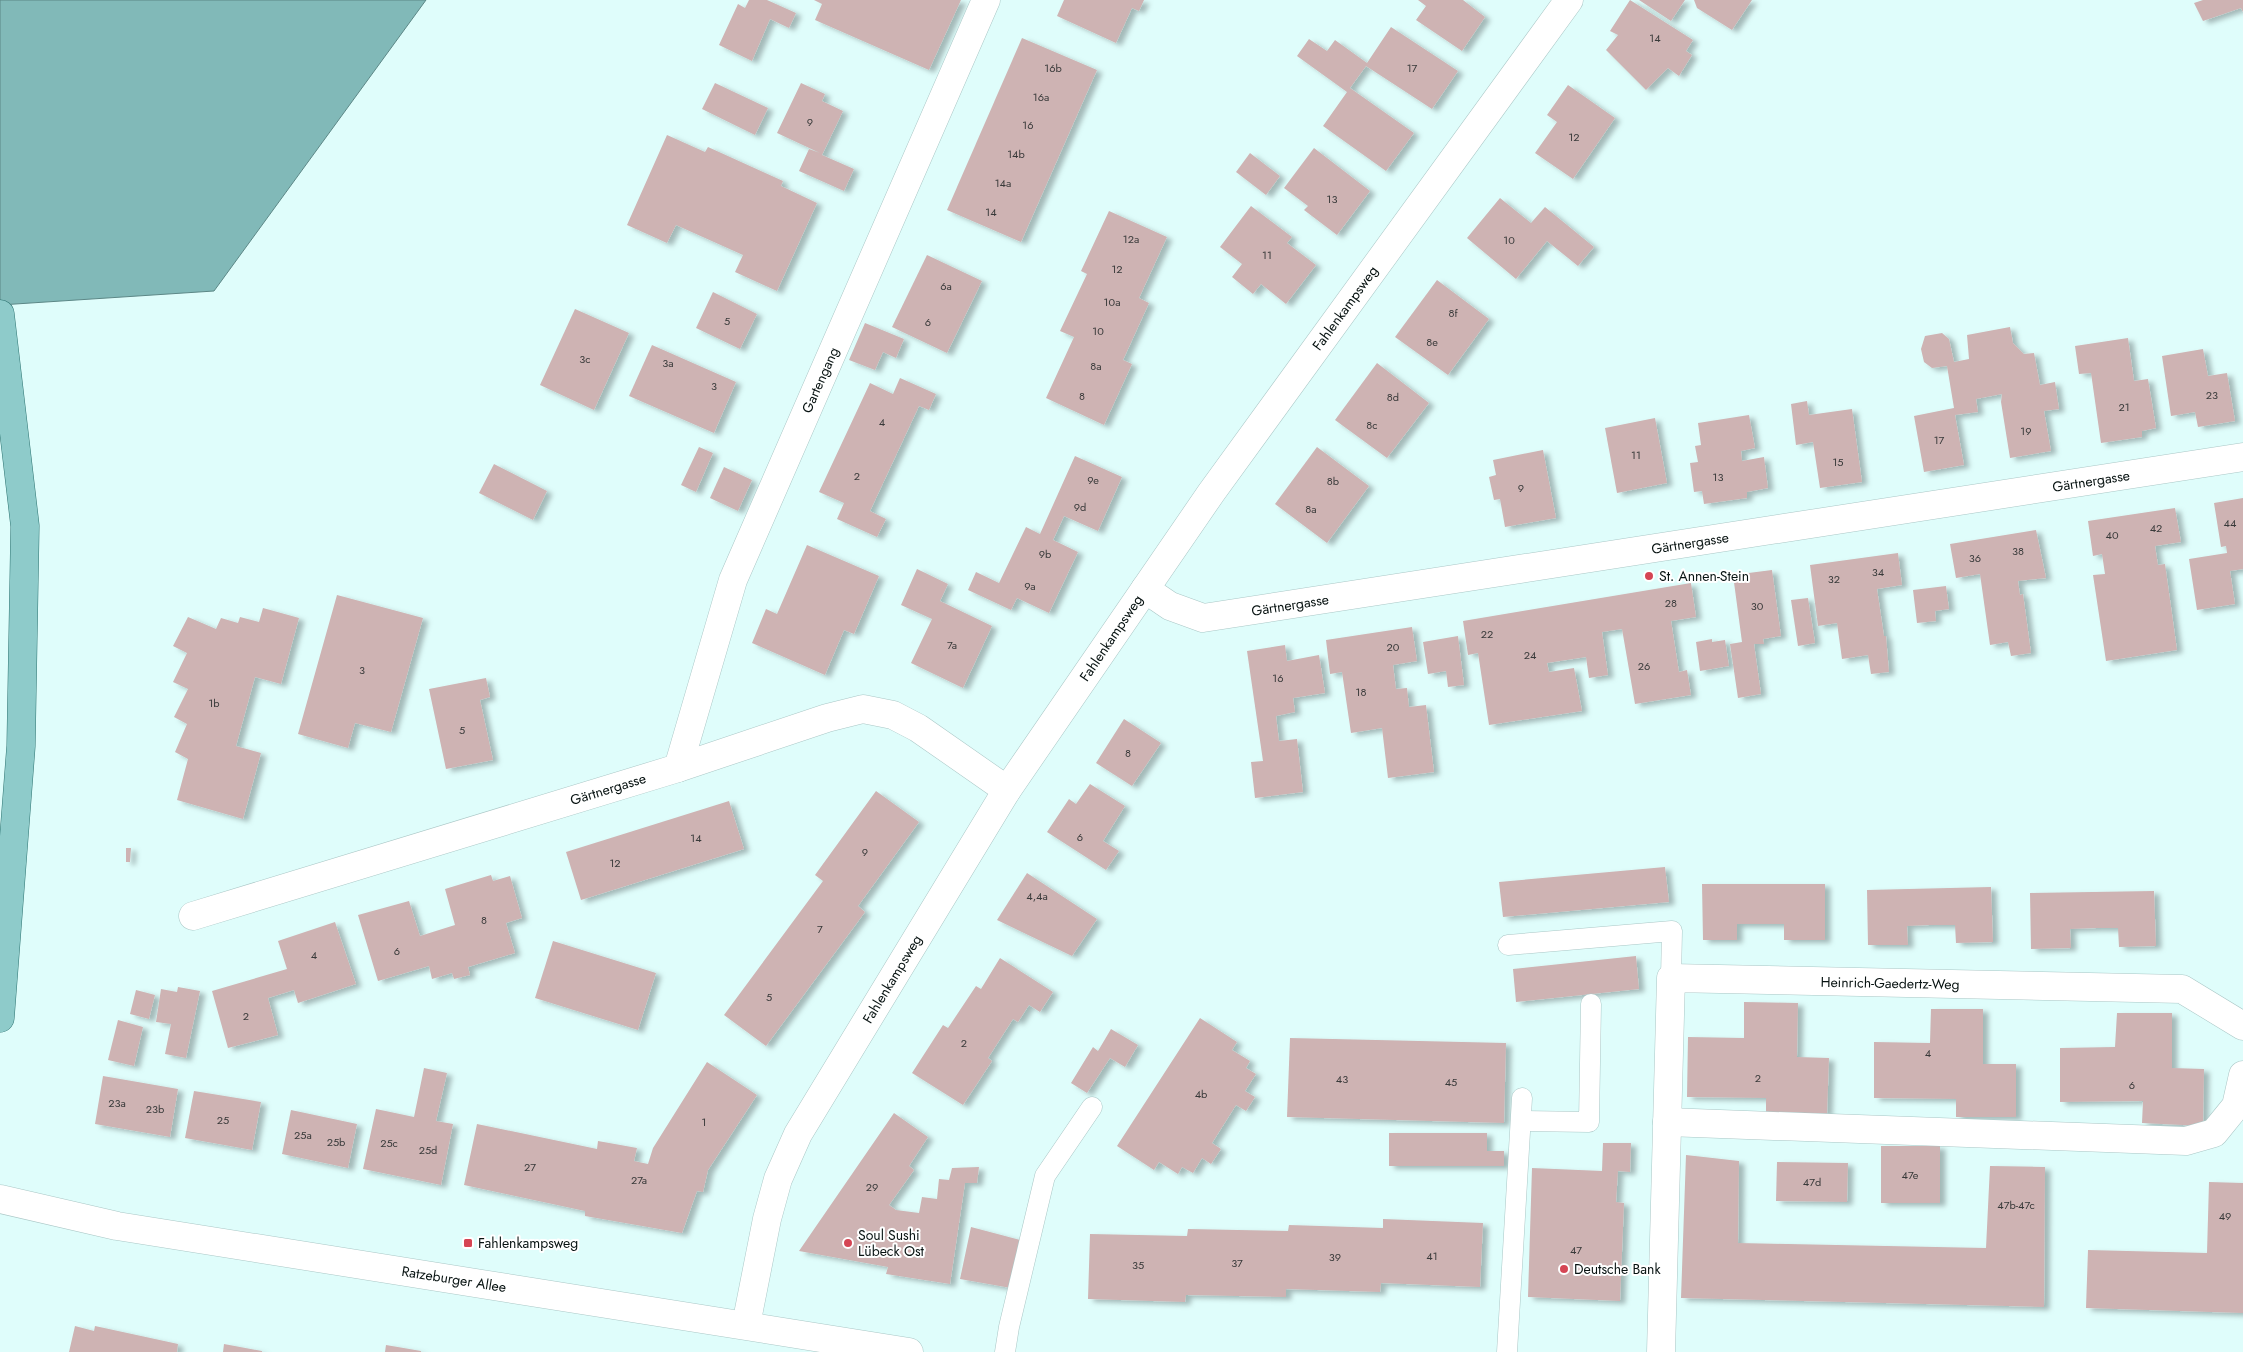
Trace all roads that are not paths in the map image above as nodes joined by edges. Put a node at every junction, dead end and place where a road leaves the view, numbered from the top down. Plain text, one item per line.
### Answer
1 (986, 0) edge
2 (1569, 0) edge
3 (0, 314) edge
4 (2243, 457) edge
5 (1144, 589) junction
6 (678, 768) junction
7 (1007, 790) junction
8 (193, 916) dead end
9 (1508, 945) dead end
10 (1671, 978) junction
11 (1591, 1004) dead end
12 (0, 1018) edge
13 (2243, 1026) edge
14 (2243, 1075) edge
15 (1522, 1098) dead end
16 (1092, 1107) dead end
17 (1521, 1121) junction
18 (1667, 1122) junction
19 (0, 1199) edge
20 (746, 1325) junction
21 (842, 1347) edge
22 (909, 1352) edge
23 (1005, 1352) edge
24 (1507, 1352) edge
25 (1661, 1352) edge

1 - 6 street, Gartengang
2 - 5 street, Fahlenkampsweg
3 - 12 main road
4 - 5 street, Gärtnergasse
5 - 7 street, Fahlenkampsweg
6 - 7 street, Gärtnergasse
6 - 8 street, Gärtnergasse
7 - 20 street, Fahlenkampsweg
9 - 10 lane
10 - 13 street, Heinrich-Gaedertz-Weg
10 - 18 street
11 - 17 lane
14 - 18 street
15 - 17 lane
16 - 23 lane
17 - 24 lane
18 - 25 street
19 - 20 street, Ratzeburger Allee
20 - 21 street, Ratzeburger Allee
21 - 22 street, Ratzeburger Allee

